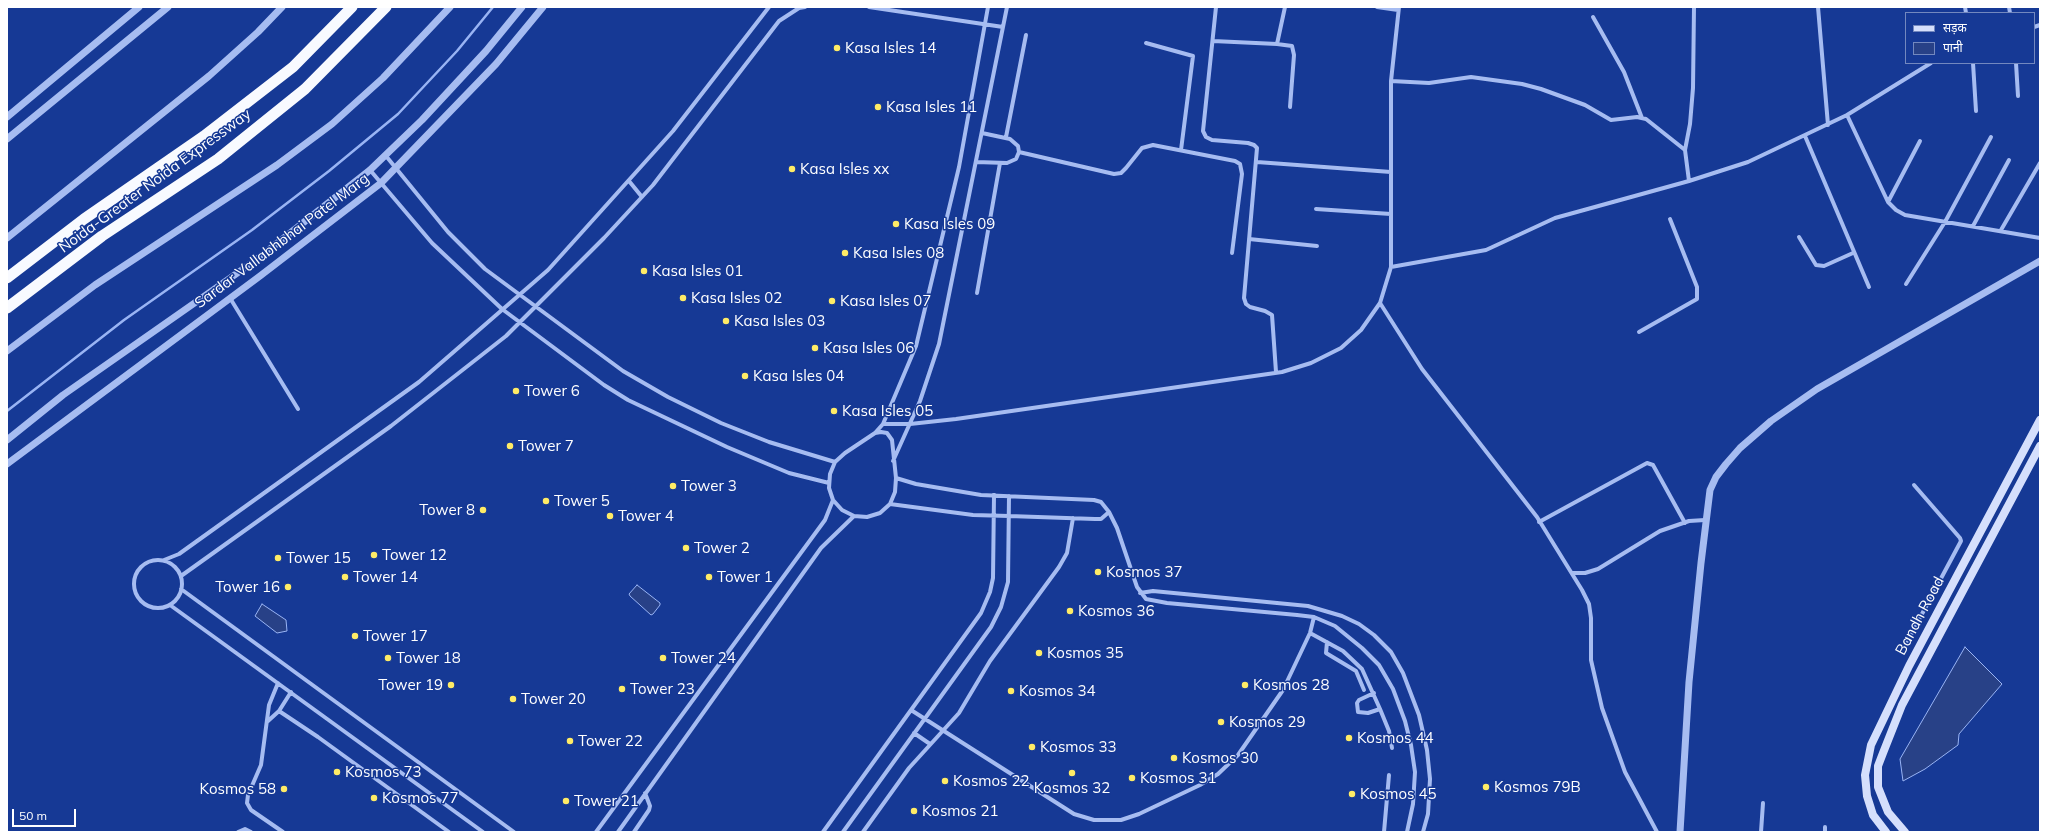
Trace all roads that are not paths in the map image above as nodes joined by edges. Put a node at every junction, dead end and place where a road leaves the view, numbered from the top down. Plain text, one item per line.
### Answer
1 (139, 7) edge
2 (168, 7) edge
3 (282, 7) edge
4 (352, 7) edge
5 (386, 7) edge
6 (450, 7) edge
7 (522, 7) edge
8 (543, 7) edge
9 (769, 7) edge
10 (805, 7) edge
11 (869, 7) edge
12 (988, 7) edge
13 (1007, 7) edge
14 (1216, 7) edge
15 (1285, 7) edge
16 (1377, 7) edge
17 (1694, 7) edge
18 (1818, 7) edge
19 (1399, 9) edge
20 (1593, 17) dead end
21 (985, 24) junction
22 (1003, 27) junction
23 (1026, 35) dead end
24 (1213, 41) junction
25 (1146, 43) dead end
26 (1277, 44) junction
27 (1972, 64) edge
28 (2016, 64) edge
29 (1924, 65) edge
30 (1391, 81) junction
31 (2018, 96) dead end
32 (1290, 107) dead end
33 (1976, 111) dead end
34 (1848, 115) junction
35 (7, 117) edge
36 (1642, 118) junction
37 (1828, 125) junction
38 (982, 133) junction
39 (1805, 136) junction
40 (1006, 137) junction
41 (1991, 137) dead end
42 (7, 139) edge
43 (1920, 141) dead end
44 (1181, 150) junction
45 (1685, 150) junction
46 (1019, 152) junction
47 (386, 156) junction
48 (2009, 160) dead end
49 (976, 162) junction
50 (1257, 162) junction
51 (1000, 163) junction
52 (2040, 163) edge
53 (396, 168) junction
54 (370, 170) junction
55 (1391, 172) junction
56 (629, 181) junction
57 (1689, 181) junction
58 (381, 183) junction
59 (642, 197) junction
60 (1888, 202) junction
61 (1316, 209) dead end
62 (1391, 214) junction
63 (1670, 219) dead end
64 (1945, 222) junction
65 (1973, 226) junction
66 (2001, 230) junction
67 (1799, 237) dead end
68 (7, 238) edge
69 (2040, 238) edge
70 (1249, 239) junction
71 (1317, 246) dead end
72 (1232, 253) dead end
73 (1853, 253) junction
74 (2040, 262) edge
75 (1391, 267) junction
76 (7, 278) edge
77 (1906, 284) dead end
78 (1869, 287) dead end
79 (977, 293) dead end
80 (519, 295) junction
81 (230, 298) junction
82 (1380, 303) junction
83 (535, 307) junction
84 (7, 308) edge
85 (502, 310) junction
86 (520, 323) junction
87 (1639, 332) dead end
88 (7, 351) edge
89 (1276, 372) junction
90 (298, 409) dead end
91 (2040, 420) edge
92 (883, 424) junction
93 (910, 424) junction
94 (875, 434) junction
95 (7, 440) edge
96 (2040, 446) edge
97 (893, 461) junction
98 (835, 462) junction
99 (7, 464) edge
100 (896, 478) junction
101 (829, 484) junction
102 (1914, 486) dead end
103 (994, 495) junction
104 (1009, 496) junction
105 (833, 500) junction
106 (890, 504) junction
107 (1109, 512) junction
108 (854, 516) junction
109 (994, 516) junction
110 (1009, 516) junction
111 (1073, 518) junction
112 (1705, 520) junction
113 (1540, 522) junction
114 (1685, 523) junction
115 (164, 560) junction
116 (1572, 574) junction
117 (181, 576) junction
118 (182, 590) junction
119 (1140, 592) junction
120 (170, 605) junction
121 (1314, 617) junction
122 (1310, 633) junction
123 (1327, 642) junction
124 (1907, 642) dead end
125 (278, 683) junction
126 (1364, 690) dead end
127 (291, 692) junction
128 (1374, 694) junction
129 (1380, 709) junction
130 (911, 710) junction
131 (279, 711) junction
132 (924, 719) junction
133 (268, 721) junction
134 (943, 731) junction
135 (914, 733) junction
136 (930, 744) junction
137 (1392, 748) dead end
138 (1389, 775) dead end
139 (645, 793) junction
140 (1762, 803) dead end
141 (1825, 827) dead end
142 (636, 831) edge
143 (238, 832) edge
144 (251, 832) edge
145 (283, 832) edge
146 (449, 832) edge
147 (483, 832) edge
148 (514, 832) edge
149 (596, 832) edge
150 (618, 832) edge
151 (824, 832) edge
152 (843, 832) edge
153 (863, 832) edge
154 (1384, 832) edge
155 (1407, 832) edge
156 (1424, 832) edge
157 (1657, 832) edge
158 (1680, 832) edge
159 (1761, 832) edge
160 (1825, 832) edge
161 (1886, 832) edge
162 (1905, 832) edge

1 - 35 street
2 - 42 street
3 - 68 street
4 - 76 highway, Noida-Greater Noida Expressway
5 - 84 highway, Noida-Greater Noida Expressway
6 - 88 street
7 - 47 street, Sardar Vallabhbhai Patel Marg
8 - 53 street, Sardar Vallabhbhai Patel Marg
9 - 56 street
10 - 59 street
11 - 21 street
12 - 21 street
13 - 22 street
14 - 24 street
15 - 26 street
16 - 19 street
17 - 45 street
18 - 37 street
19 - 30 street
20 - 36 street
21 - 22 street
21 - 92 street
22 - 38 street
23 - 40 street
24 - 26 street
24 - 50 street
25 - 44 street
26 - 32 street
27 - 33 street
28 - 31 street
29 - 34 street
30 - 36 street
30 - 55 street
34 - 37 street
34 - 60 street
36 - 45 street
37 - 39 street
38 - 40 street
38 - 49 street
39 - 57 street
39 - 73 street
40 - 46 street
41 - 64 street
43 - 60 street
44 - 46 street
44 - 72 street
45 - 57 street
46 - 51 street
47 - 53 street
47 - 54 street, Sardar Vallabhbhai Patel Marg
48 - 65 street
49 - 51 street
49 - 93 street
50 - 55 street
50 - 70 street
51 - 79 street
52 - 66 street
53 - 58 street, Sardar Vallabhbhai Patel Marg
53 - 80 street
54 - 58 street
54 - 95 street, Sardar Vallabhbhai Patel Marg
55 - 62 street
56 - 59 street
56 - 80 street
57 - 75 street
58 - 81 street, Sardar Vallabhbhai Patel Marg
58 - 85 street
59 - 83 street
60 - 64 street
61 - 62 street
62 - 75 street
63 - 87 street
64 - 65 street
64 - 77 street
65 - 66 street
66 - 69 street
67 - 73 street
70 - 71 street
70 - 89 street
73 - 78 street
74 - 112 street
75 - 82 street
80 - 83 street
80 - 85 street
81 - 90 street
81 - 99 street, Sardar Vallabhbhai Patel Marg
82 - 89 street
82 - 113 street
83 - 86 street
83 - 98 street
85 - 86 street
85 - 115 street
86 - 101 street
86 - 117 street
89 - 93 street
91 - 161 main road, Bandh Road
92 - 93 street
92 - 94 street
93 - 97 street
94 - 97 street
94 - 98 street
96 - 162 main road, Bandh Road
97 - 100 street
98 - 101 street
100 - 103 street
100 - 106 street
101 - 105 street
102 - 124 street
103 - 104 street
103 - 109 street
104 - 107 street
104 - 110 street
105 - 108 street
105 - 149 street
106 - 108 street
106 - 109 street
107 - 111 street
107 - 119 street
108 - 139 street
109 - 110 street
109 - 130 street
110 - 111 street
110 - 132 street
111 - 134 street
112 - 114 street
112 - 158 street
113 - 114 street
113 - 116 street
114 - 116 street
115 - 117 street
115 - 120 street
116 - 157 street
117 - 118 street
118 - 120 street
118 - 148 street
119 - 121 street
119 - 156 street
120 - 125 street
121 - 122 street
121 - 155 street
122 - 123 street
122 - 134 street
123 - 126 street
123 - 128 street
125 - 127 street
125 - 133 street
127 - 131 street
127 - 147 street
128 - 129 street
128 - 129 street
129 - 137 street
130 - 132 street
130 - 151 street
131 - 133 street
131 - 146 street
132 - 134 street
132 - 135 street
133 - 145 street
134 - 136 street
135 - 136 street
135 - 152 street
136 - 153 street
138 - 154 street
139 - 142 street
139 - 150 street
140 - 159 street
141 - 160 street
143 - 144 street

